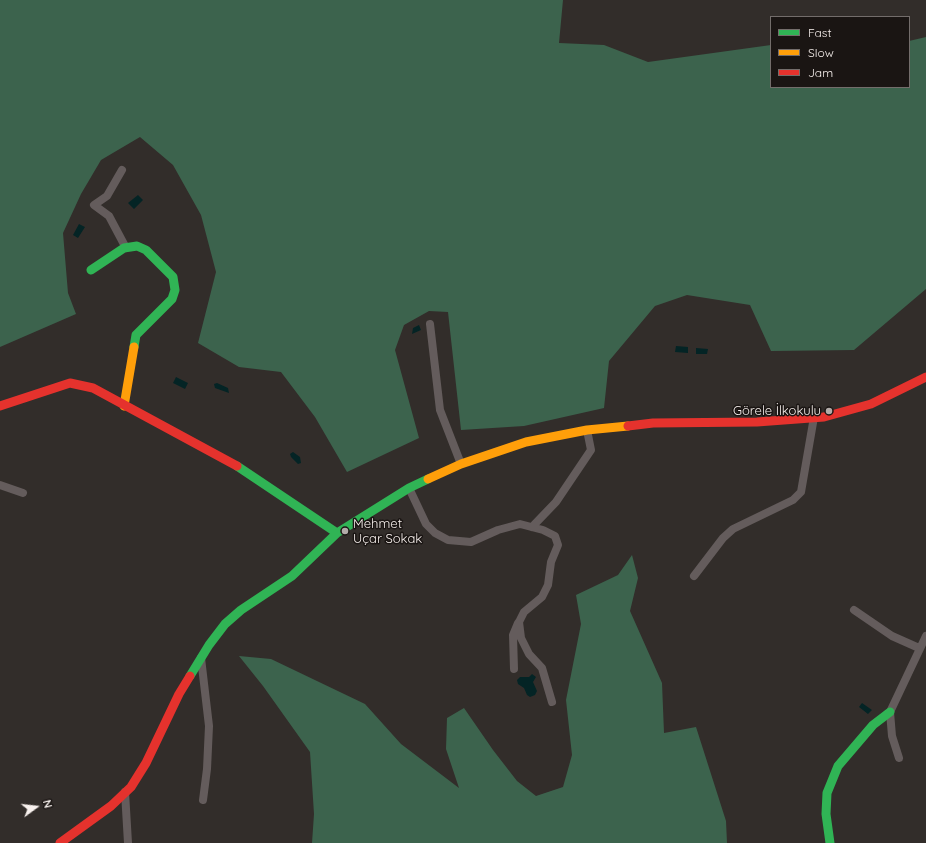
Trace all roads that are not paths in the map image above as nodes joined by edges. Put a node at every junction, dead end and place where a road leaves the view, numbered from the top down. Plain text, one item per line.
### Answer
1 (122, 170) dead end
2 (126, 248) junction
3 (91, 270) dead end
4 (430, 324) dead end
5 (926, 377) edge
6 (0, 406) edge
7 (124, 406) junction
8 (814, 417) junction
9 (587, 430) junction
10 (461, 464) junction
11 (0, 485) edge
12 (410, 488) junction
13 (23, 493) dead end
14 (532, 527) junction
15 (337, 533) junction
16 (694, 576) dead end
17 (854, 610) dead end
18 (519, 622) junction
19 (926, 636) edge
20 (919, 648) junction
21 (201, 658) junction
22 (514, 669) dead end
23 (552, 702) dead end
24 (890, 712) junction
25 (899, 758) dead end
26 (125, 792) junction
27 (203, 800) dead end
28 (60, 843) edge
29 (128, 843) edge
30 (830, 843) edge

1 - 2 street
2 - 3 street
2 - 7 street
4 - 10 street
5 - 8 street
6 - 7 street
7 - 15 street
8 - 9 street
8 - 16 street
9 - 10 street
9 - 14 street
10 - 12 street
11 - 13 street
12 - 14 street
12 - 15 street
14 - 18 street
15 - 21 street
17 - 20 street
18 - 22 street
18 - 23 street
19 - 20 street
20 - 24 street
21 - 26 street
21 - 27 street
24 - 25 street
24 - 30 street
26 - 28 street
26 - 29 street

